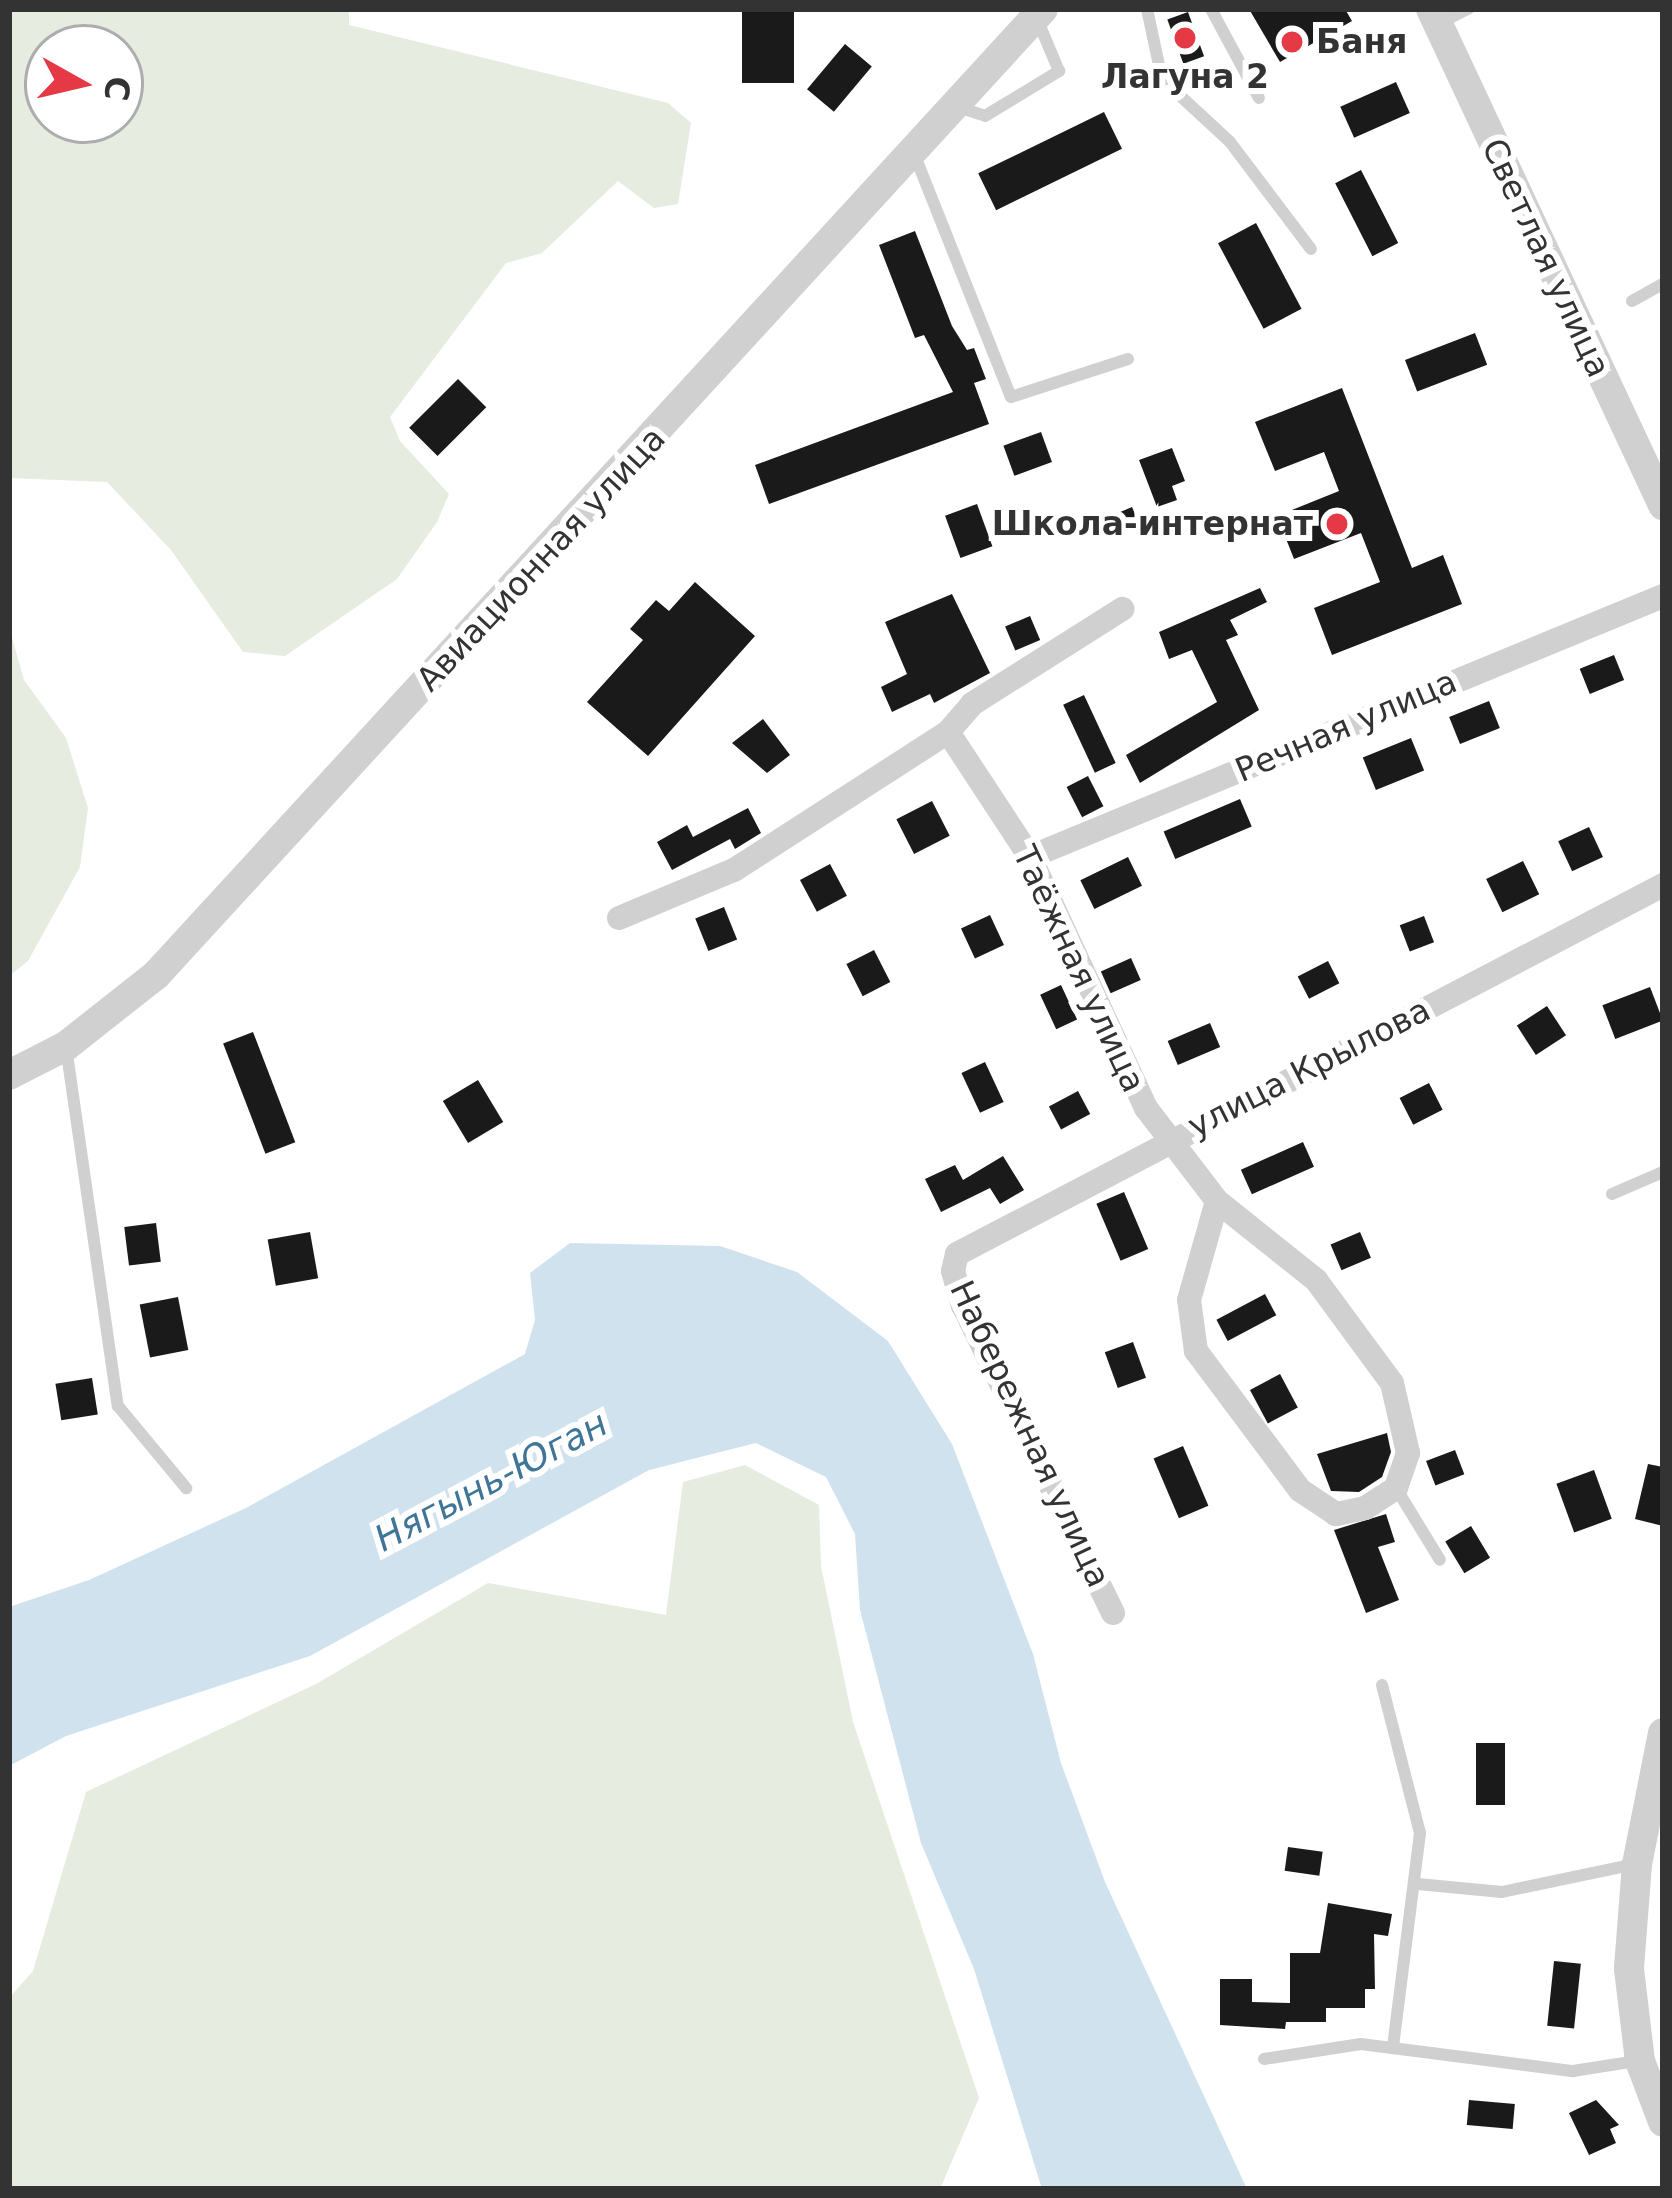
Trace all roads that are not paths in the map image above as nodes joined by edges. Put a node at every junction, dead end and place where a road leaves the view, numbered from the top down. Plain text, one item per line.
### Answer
1 (1147, 9) edge
2 (1211, 9) edge
3 (1468, 9) edge
4 (1040, 14) edge
5 (1435, 16) edge
6 (1259, 98) dead end
7 (958, 107) junction
8 (914, 155) junction
9 (1311, 249) dead end
10 (1663, 284) edge
11 (1632, 302) dead end
12 (1128, 358) dead end
13 (1663, 506) edge
14 (1663, 596) edge
15 (1122, 609) dead end
16 (948, 732) junction
17 (1030, 857) junction
18 (1663, 885) edge
19 (619, 918) dead end
20 (66, 1046) junction
21 (9, 1075) edge
22 (1168, 1141) junction
23 (1663, 1172) edge
24 (1612, 1194) dead end
25 (1216, 1202) junction
26 (957, 1254) joint
27 (186, 1488) dead end
28 (1396, 1489) junction
29 (1440, 1560) dead end
30 (1113, 1613) dead end
31 (1382, 1685) dead end
32 (1663, 1733) edge
33 (1637, 1864) junction
34 (1418, 1884) junction
35 (1393, 2048) junction
36 (1264, 2059) dead end
37 (1640, 2061) junction
38 (1663, 2122) edge

1 - 9 lane
2 - 6 lane
3 - 5 lane
4 - 7 street, Авиационная улица
4 - 7 lane
5 - 13 street, Светлая улица
7 - 8 street, Авиационная улица
8 - 12 lane
8 - 20 street, Авиационная улица
10 - 11 lane
14 - 17 street, Речная улица
15 - 16 street
16 - 17 street, Таёжная улица
16 - 19 street
17 - 22 street, Таёжная улица
18 - 22 street, улица Крылова
20 - 21 street, Авиационная улица
20 - 27 lane
22 - 25 street, Таёжная улица
22 - 26 street, улица Крылова
23 - 24 lane
25 - 28 street, Таёжная улица
25 - 28 street
26 - 30 street, Набережная улица
28 - 29 lane
31 - 34 lane
32 - 33 street
33 - 34 lane
33 - 37 street
34 - 35 lane
35 - 36 lane
35 - 37 lane
37 - 38 street

